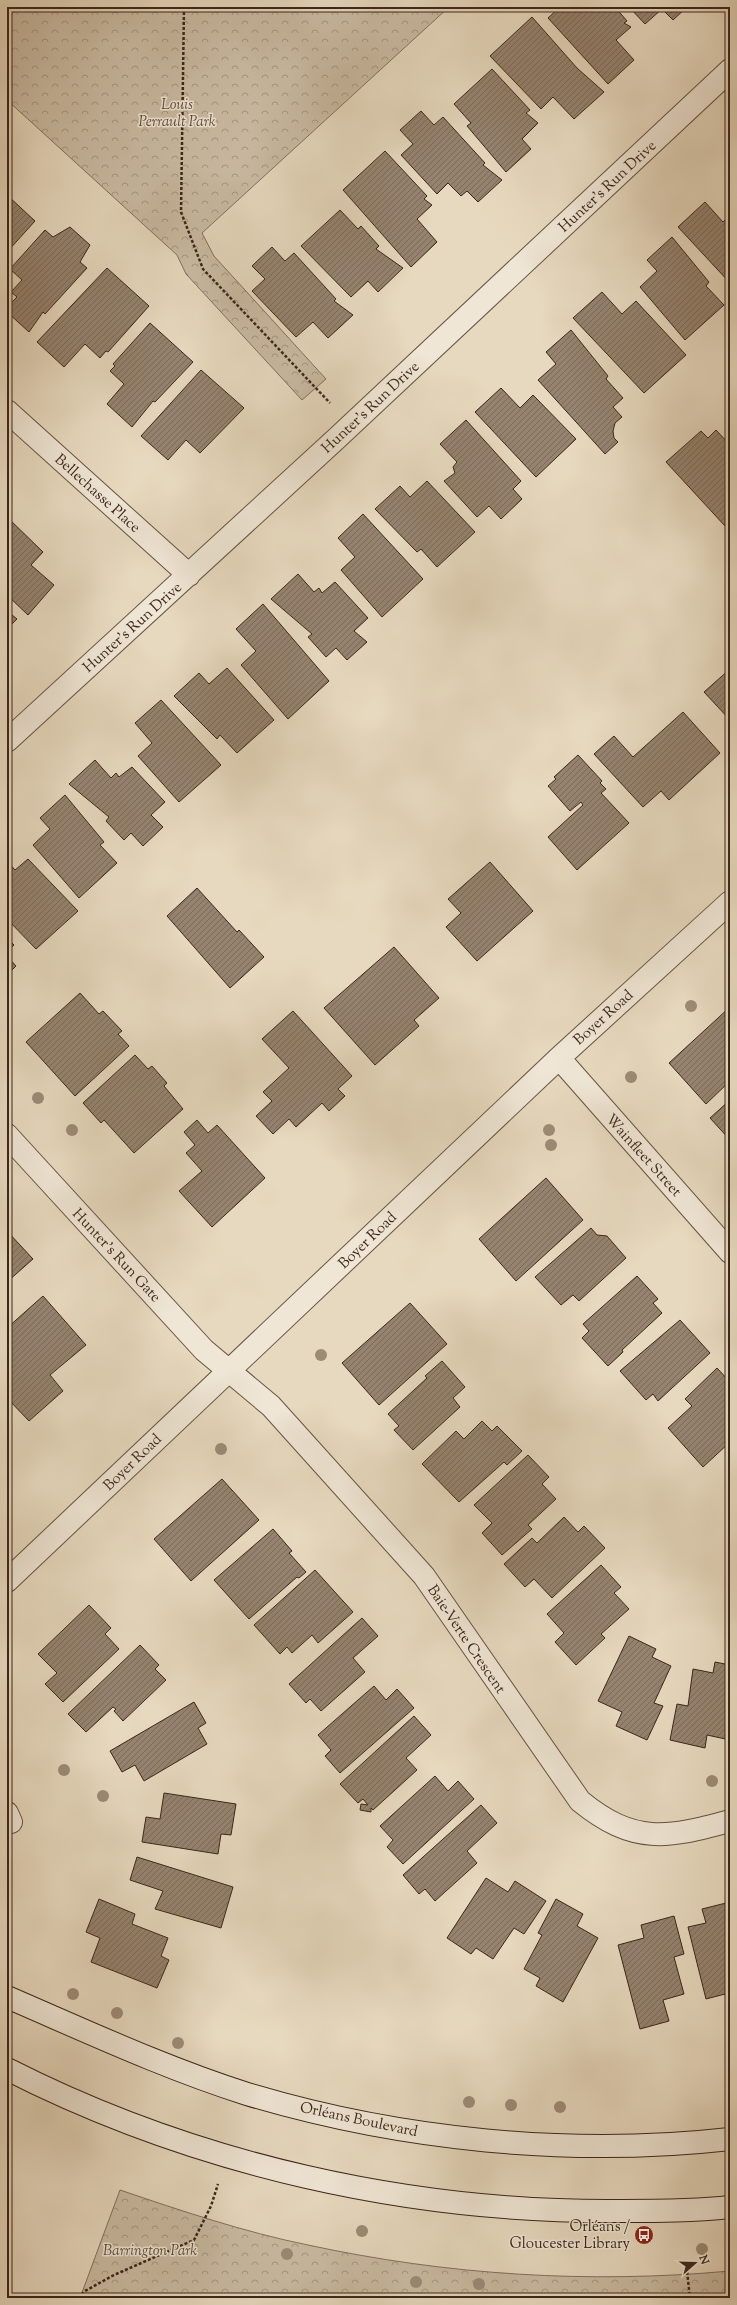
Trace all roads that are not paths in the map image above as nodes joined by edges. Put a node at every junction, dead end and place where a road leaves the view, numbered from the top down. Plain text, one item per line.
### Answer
1 (730, 70) edge
2 (7, 411) edge
3 (189, 575) junction
4 (7, 741) edge
5 (730, 902) edge
6 (558, 1058) junction
7 (7, 1135) edge
8 (730, 1252) edge
9 (230, 1370) junction
10 (7, 1581) edge
11 (730, 1821) edge
12 (7, 1997) edge
13 (7, 2069) edge
14 (730, 2139) edge
15 (730, 2207) edge

1 - 3 street, Hunter's Run Drive
2 - 3 street, Bellechasse Place
3 - 4 street, Hunter's Run Drive
5 - 6 street, Boyer Road
6 - 8 street, Wainfleet Street
6 - 9 street, Boyer Road
7 - 9 street, Hunter's Run Gate
9 - 10 street, Boyer Road
9 - 11 street, Baie-Verte Crescent
12 - 14 street, Orléans Boulevard
13 - 15 street

